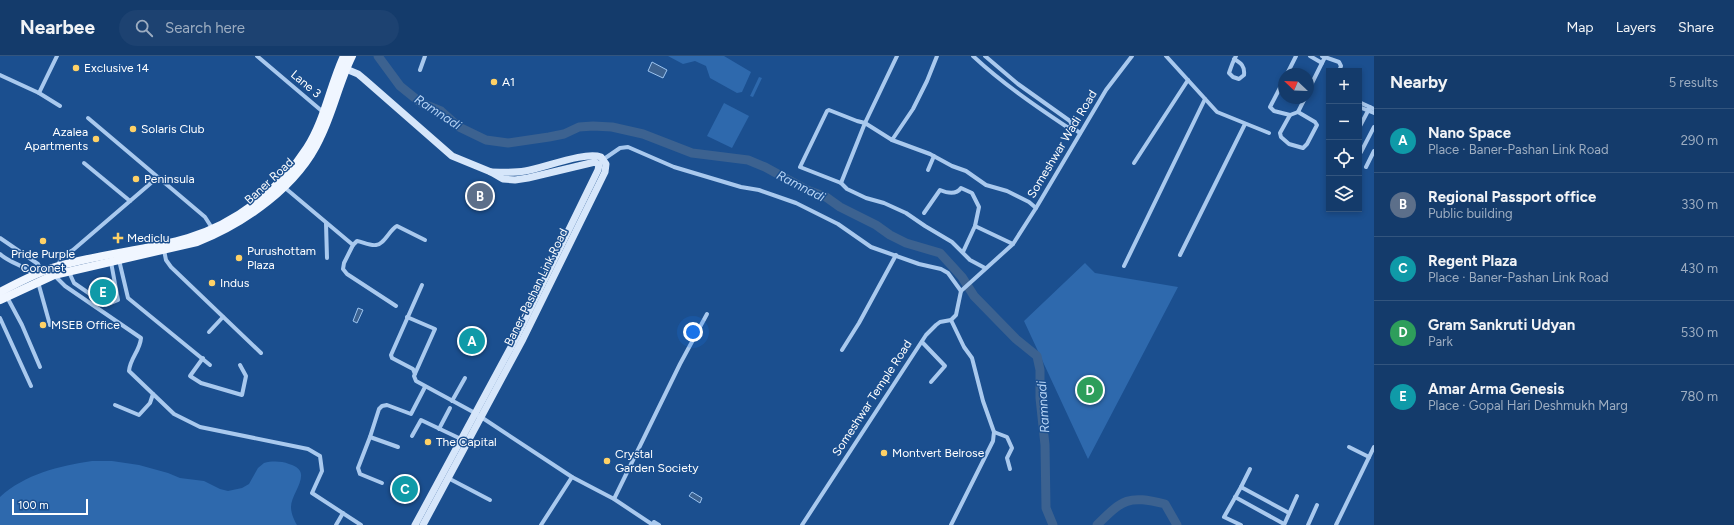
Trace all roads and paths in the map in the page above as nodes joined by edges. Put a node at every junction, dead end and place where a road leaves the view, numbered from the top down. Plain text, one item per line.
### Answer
1 (57, 56) edge
2 (257, 56) edge
3 (344, 56) edge
4 (352, 56) edge
5 (425, 56) edge
6 (897, 56) edge
7 (937, 56) edge
8 (973, 56) edge
9 (985, 56) edge
10 (1132, 56) edge
11 (1166, 56) edge
12 (1296, 56) edge
13 (1310, 56) edge
14 (1323, 57) edge
15 (1235, 58) edge
16 (1322, 63) junction
17 (1290, 68) edge
18 (1340, 68) edge
19 (346, 70) junction
20 (420, 70) dead end
21 (0, 75) edge
22 (1314, 79) edge
23 (1188, 80) junction
24 (1278, 91) edge
25 (39, 93) junction
26 (1205, 99) junction
27 (1302, 104) edge
28 (60, 106) dead end
29 (1370, 109) edge
30 (323, 112) junction
31 (1298, 112) junction
32 (1374, 113) edge
33 (1290, 116) junction
34 (88, 118) dead end
35 (865, 123) junction
36 (1362, 123) edge
37 (1245, 124) junction
38 (1374, 127) edge
39 (1073, 128) junction
40 (1080, 133) junction
41 (1269, 133) dead end
42 (892, 140) junction
43 (1374, 151) edge
44 (1362, 152) dead end
45 (934, 156) junction
46 (601, 161) junction
47 (84, 163) dead end
48 (1134, 163) dead end
49 (1366, 167) dead end
50 (928, 170) dead end
51 (158, 177) junction
52 (841, 183) junction
53 (281, 184) junction
54 (130, 201) junction
55 (1036, 208) junction
56 (924, 214) dead end
57 (326, 223) junction
58 (975, 226) junction
59 (212, 228) junction
60 (0, 238) edge
61 (425, 240) dead end
62 (1012, 244) junction
63 (353, 245) junction
64 (164, 249) junction
65 (963, 252) junction
66 (0, 254) edge
67 (896, 255) junction
68 (1180, 256) dead end
69 (326, 258) dead end
70 (115, 261) junction
71 (1124, 266) dead end
72 (984, 268) junction
73 (55, 270) junction
74 (69, 271) junction
75 (40, 277) junction
76 (422, 284) dead end
77 (960, 291) junction
78 (0, 292) edge
79 (4, 299) edge
80 (396, 306) dead end
81 (707, 314) dead end
82 (223, 317) junction
83 (407, 317) junction
84 (0, 318) edge
85 (952, 320) junction
86 (50, 325) dead end
87 (209, 332) dead end
88 (922, 342) junction
89 (842, 350) dead end
90 (260, 352) dead end
91 (202, 358) junction
92 (210, 365) dead end
93 (240, 365) dead end
94 (40, 367) dead end
95 (415, 374) junction
96 (465, 378) dead end
97 (931, 382) dead end
98 (31, 386) dead end
99 (424, 387) junction
100 (153, 394) junction
101 (452, 401) junction
102 (116, 405) dead end
103 (450, 408) dead end
104 (478, 415) junction
105 (439, 429) junction
106 (994, 432) junction
107 (412, 436) dead end
108 (370, 437) junction
109 (461, 439) junction
110 (398, 446) dead end
111 (1349, 447) dead end
112 (1374, 447) edge
113 (1369, 457) junction
114 (1010, 469) dead end
115 (1250, 469) dead end
116 (572, 477) junction
117 (448, 478) junction
118 (382, 483) dead end
119 (1240, 487) junction
120 (1297, 496) dead end
121 (1235, 497) junction
122 (614, 499) junction
123 (490, 500) dead end
124 (1317, 505) dead end
125 (343, 513) junction
126 (1289, 513) junction
127 (1284, 524) edge
128 (336, 525) edge
129 (361, 525) edge
130 (415, 525) edge
131 (423, 525) edge
132 (541, 525) edge
133 (653, 525) edge
134 (659, 525) edge
135 (802, 525) edge
136 (951, 525) edge
137 (1241, 525) edge
138 (1308, 525) edge
139 (1336, 525) edge

1 - 25 street
2 - 30 street, Lane 3
3 - 30 main road, Baner Road
4 - 19 main road, Baner Road
5 - 20 street
6 - 35 street
7 - 42 street
8 - 39 street
9 - 39 street
10 - 40 street, Someshwar Wadi Road
11 - 23 street
12 - 17 street
13 - 16 street
14 - 16 street
14 - 18 street
15 - 15 street
16 - 22 street
19 - 46 street
19 - 53 main road, Baner Road
21 - 25 street
23 - 26 street
23 - 48 street
24 - 33 street
25 - 28 street
26 - 37 street
26 - 71 street
27 - 31 street
29 - 32 street
29 - 36 street
30 - 53 main road, Baner Road
31 - 33 street
31 - 33 street
34 - 51 street
35 - 42 street
35 - 52 street
35 - 52 street
37 - 41 street
37 - 68 street
38 - 44 street
39 - 40 street
40 - 55 street, Someshwar Wadi Road
42 - 45 street
43 - 49 street
45 - 50 street
45 - 55 street
46 - 67 street
46 - 104 street, Baner-Pashan Link Road
47 - 54 street
51 - 54 street
51 - 59 street
52 - 65 street
53 - 57 street
53 - 59 main road, Baner Road
53 - 64 main road, Baner Road
54 - 73 street
55 - 62 street, Someshwar Wadi Road
56 - 58 street
57 - 63 street
57 - 69 street
58 - 62 street
58 - 65 street
59 - 73 main road, Baner Road
60 - 75 street
61 - 63 street
62 - 72 street
63 - 80 street
64 - 70 main road, Baner Road
64 - 82 street
65 - 72 street
66 - 75 street
67 - 77 street
67 - 89 street
70 - 74 main road, Baner Road
70 - 74 street
70 - 91 street
72 - 77 street
73 - 74 main road, Baner Road
73 - 75 main road
73 - 100 street
75 - 78 main road
75 - 79 main road
75 - 86 street
76 - 83 street
77 - 85 street
79 - 94 street
81 - 122 street
82 - 87 street
82 - 90 street
83 - 95 street
83 - 95 street
84 - 98 street
85 - 88 street, Someshwar Temple Road
85 - 106 street
88 - 97 street
88 - 135 street, Someshwar Temple Road
91 - 92 street
91 - 93 street
95 - 99 street
96 - 101 street
99 - 101 street
99 - 108 street
100 - 102 street
100 - 125 street
101 - 104 street
103 - 105 street
104 - 109 street, Baner-Pashan Link Road
104 - 116 street
104 - 117 street, Baner-Pashan Link Road
105 - 107 street
105 - 109 street
106 - 114 street
106 - 136 street
108 - 110 street
108 - 118 street
109 - 130 street, Baner-Pashan Link Road
111 - 113 street
112 - 113 street
113 - 139 street
115 - 119 street
116 - 122 street
116 - 132 street
117 - 123 street
117 - 131 street, Baner-Pashan Link Road
119 - 121 street
119 - 126 street
120 - 126 street
121 - 127 street
121 - 137 street
122 - 133 street
124 - 138 street
125 - 128 street
125 - 129 street
126 - 127 street
133 - 134 street

